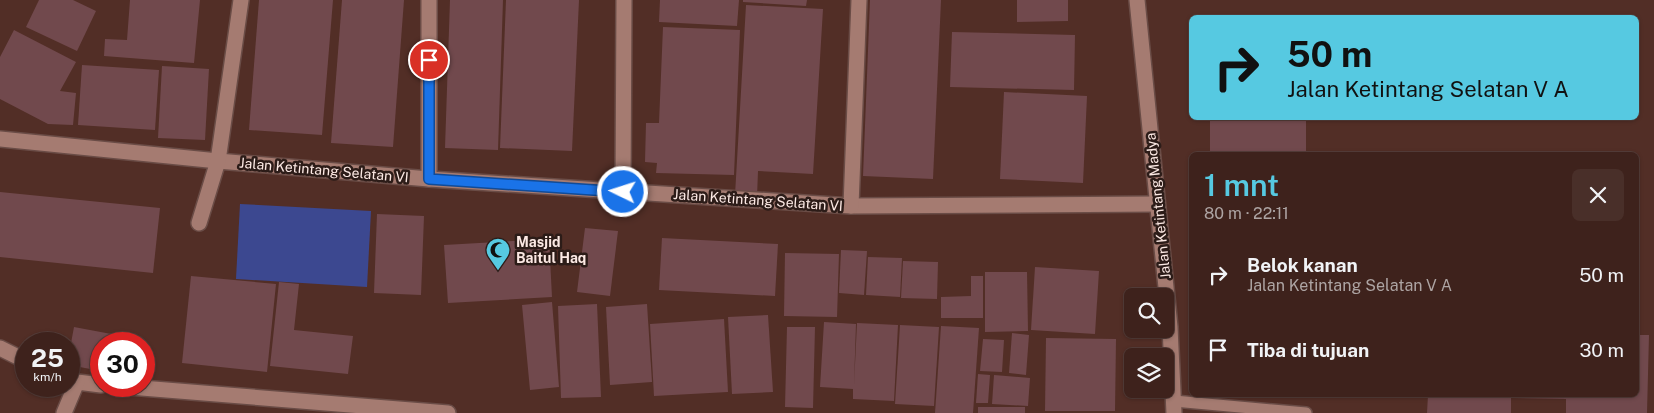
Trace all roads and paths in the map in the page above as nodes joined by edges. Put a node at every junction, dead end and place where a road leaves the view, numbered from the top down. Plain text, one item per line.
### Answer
1 (241, 0) edge
2 (428, 0) edge
3 (624, 0) edge
4 (859, 0) edge
5 (1137, 0) edge
6 (0, 139) edge
7 (218, 161) junction
8 (429, 179) junction
9 (623, 192) junction
10 (1157, 204) junction
11 (851, 206) junction
12 (199, 223) dead end
13 (0, 348) edge
14 (15, 356) edge
15 (155, 389) edge
16 (68, 397) edge
17 (1174, 407) edge
18 (64, 413) edge
19 (448, 413) edge
20 (1306, 413) edge

1 - 7 street
2 - 8 street
3 - 9 street
4 - 11 street
5 - 10 street, Jalan Ketintang Madya
6 - 7 street, Jalan Ketintang Selatan VI
7 - 8 street, Jalan Ketintang Selatan VI
7 - 12 street
8 - 9 street, Jalan Ketintang Selatan VI
9 - 11 street, Jalan Ketintang Selatan VI
10 - 11 street, Jalan Ketintang Selatan VI
10 - 17 street, Jalan Ketintang Madya
13 - 14 street
15 - 19 street
16 - 18 street
17 - 20 lane

